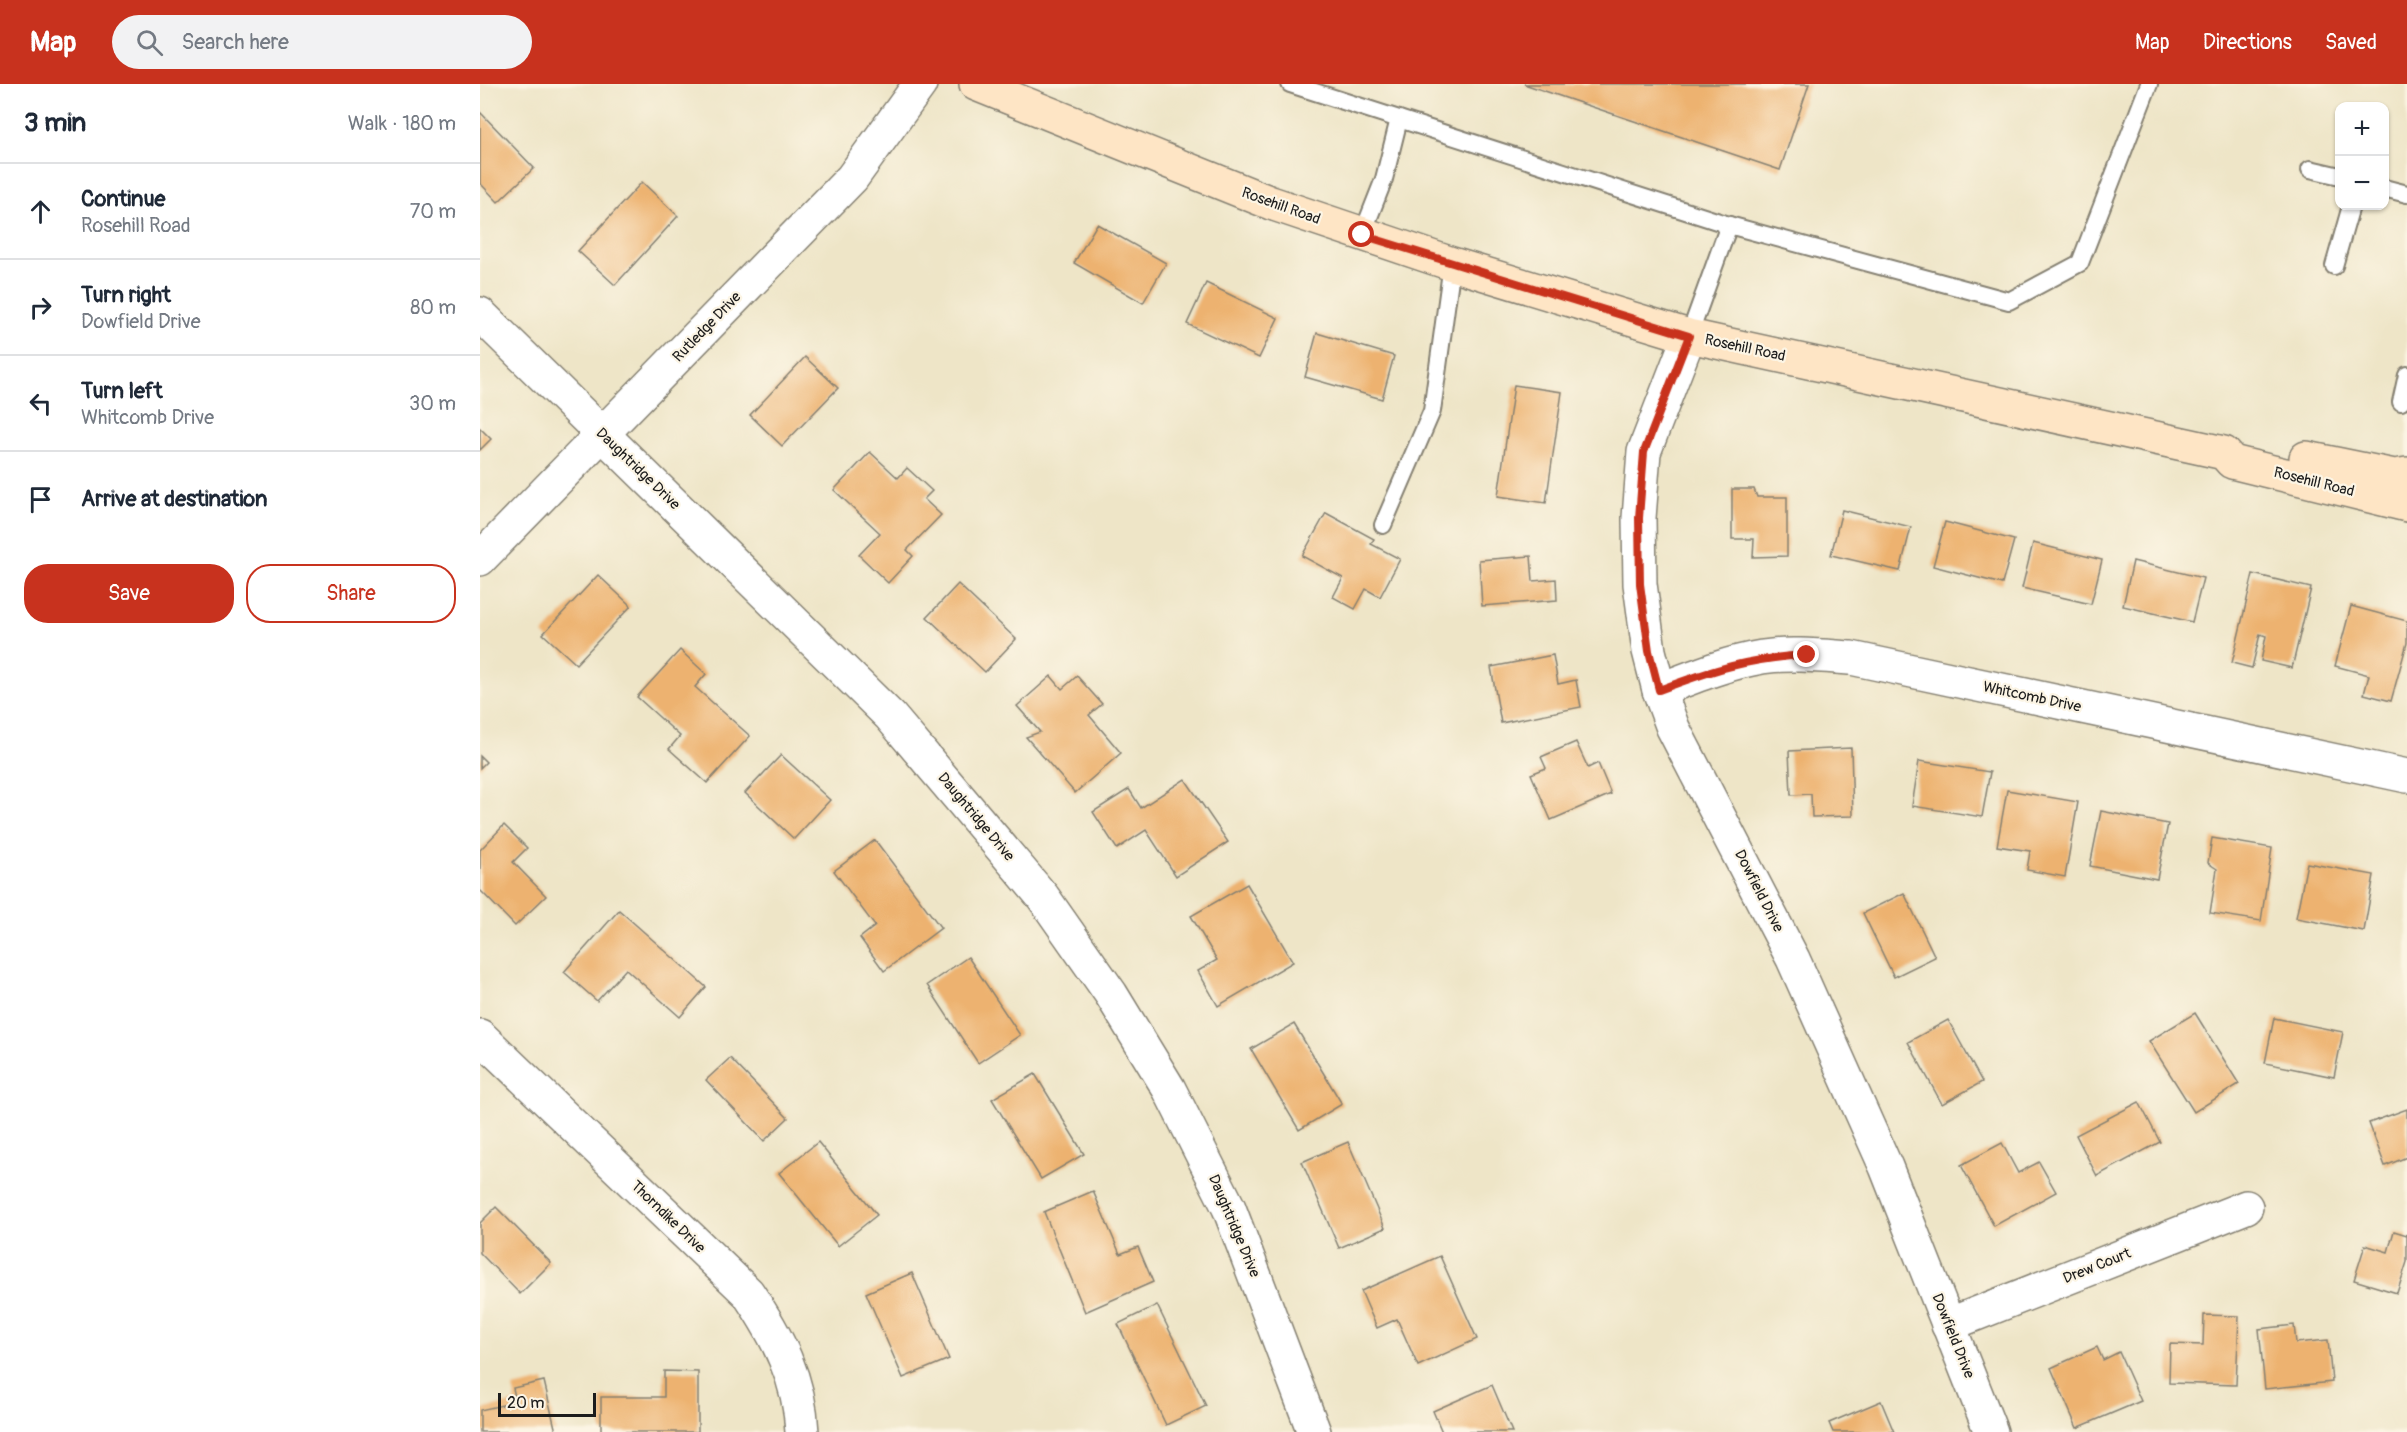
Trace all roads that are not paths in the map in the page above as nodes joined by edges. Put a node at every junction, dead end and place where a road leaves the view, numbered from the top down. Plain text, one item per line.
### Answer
1 (920, 84) edge
2 (976, 84) edge
3 (1290, 84) edge
4 (2149, 84) edge
5 (1027, 94) edge
6 (1399, 119) junction
7 (2310, 169) dead end
8 (2335, 175) edge
9 (2389, 189) edge
10 (2407, 194) edge
11 (2350, 210) edge
12 (1729, 225) junction
13 (1362, 235) junction
14 (1452, 264) junction
15 (2334, 266) dead end
16 (480, 314) edge
17 (1689, 336) junction
18 (2407, 375) edge
19 (2400, 402) dead end
20 (603, 435) junction
21 (2224, 453) junction
22 (2407, 474) edge
23 (2407, 505) edge
24 (1383, 525) dead end
25 (480, 559) edge
26 (1659, 690) junction
27 (2407, 776) edge
28 (480, 1036) edge
29 (2246, 1207) dead end
30 (1948, 1325) junction
31 (802, 1432) edge
32 (1314, 1432) edge
33 (1991, 1432) edge

1 - 20 street, Rutledge Drive
2 - 5 main road, Rosehill Road
3 - 6 lane
4 - 12 lane
5 - 13 main road, Rosehill Road
6 - 12 lane
6 - 13 lane
7 - 8 lane
9 - 10 lane
11 - 15 lane
12 - 17 lane
13 - 14 main road, Rosehill Road
14 - 17 main road, Rosehill Road
14 - 24 lane
16 - 20 street, Daughtridge Drive
17 - 21 main road, Rosehill Road
17 - 26 street, Dowfield Drive
18 - 19 lane
20 - 25 street, Rutledge Drive
20 - 32 street, Daughtridge Drive
21 - 22 main road, Rosehill Road
21 - 23 main road, Rosehill Road
26 - 27 street, Whitcomb Drive
26 - 30 street, Dowfield Drive
28 - 31 street, Thorndike Drive
29 - 30 street, Drew Court
30 - 33 street, Dowfield Drive

